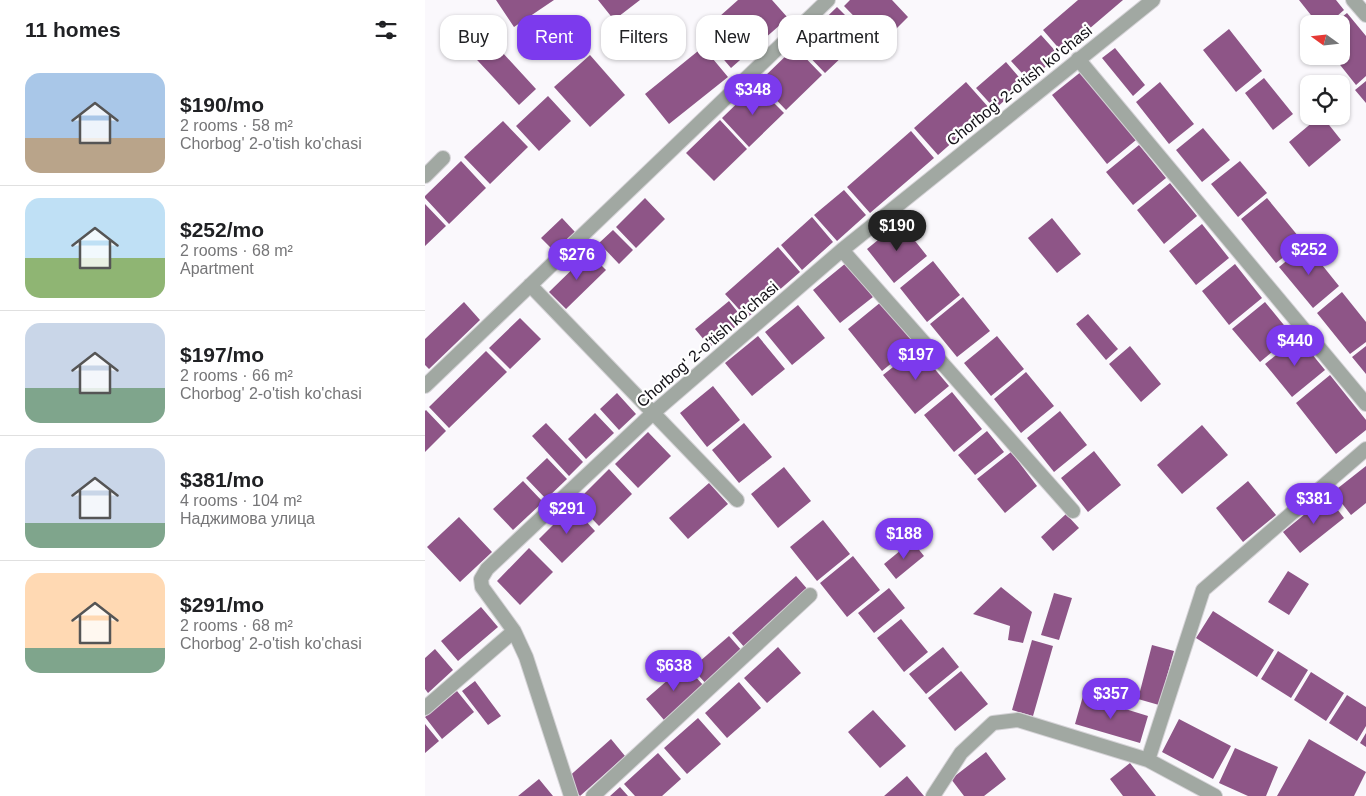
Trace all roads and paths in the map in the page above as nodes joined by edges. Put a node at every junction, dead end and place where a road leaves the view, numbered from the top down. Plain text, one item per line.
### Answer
1 (828, 0) edge
2 (1153, 0) edge
3 (1353, 0) edge
4 (1366, 15) edge
5 (1079, 59) junction
6 (443, 158) dead end
7 (425, 176) edge
8 (842, 250) junction
9 (530, 285) junction
10 (425, 386) edge
11 (1366, 404) edge
12 (653, 413) junction
13 (1366, 448) edge
14 (737, 500) dead end
15 (1073, 511) dead end
16 (810, 595) dead end
17 (514, 631) junction
18 (425, 708) edge
19 (1148, 760) junction
20 (934, 795) edge
21 (571, 796) edge
22 (593, 796) edge
23 (1215, 796) edge

1 - 9 street
2 - 5 street, Chorbog' 2-o'tish ko'chasi
3 - 4 street
5 - 8 street, Chorbog' 2-o'tish ko'chasi
5 - 11 street
6 - 7 street
8 - 12 street, Chorbog' 2-o'tish ko'chasi
8 - 15 street
9 - 10 street
9 - 12 street
12 - 14 street
12 - 17 street, Chorbog' 2-o'tish ko'chasi
13 - 19 street
16 - 22 street
17 - 18 street
17 - 21 street, Chorbog' 2-o'tish ko'chasi
19 - 20 street
19 - 23 street

